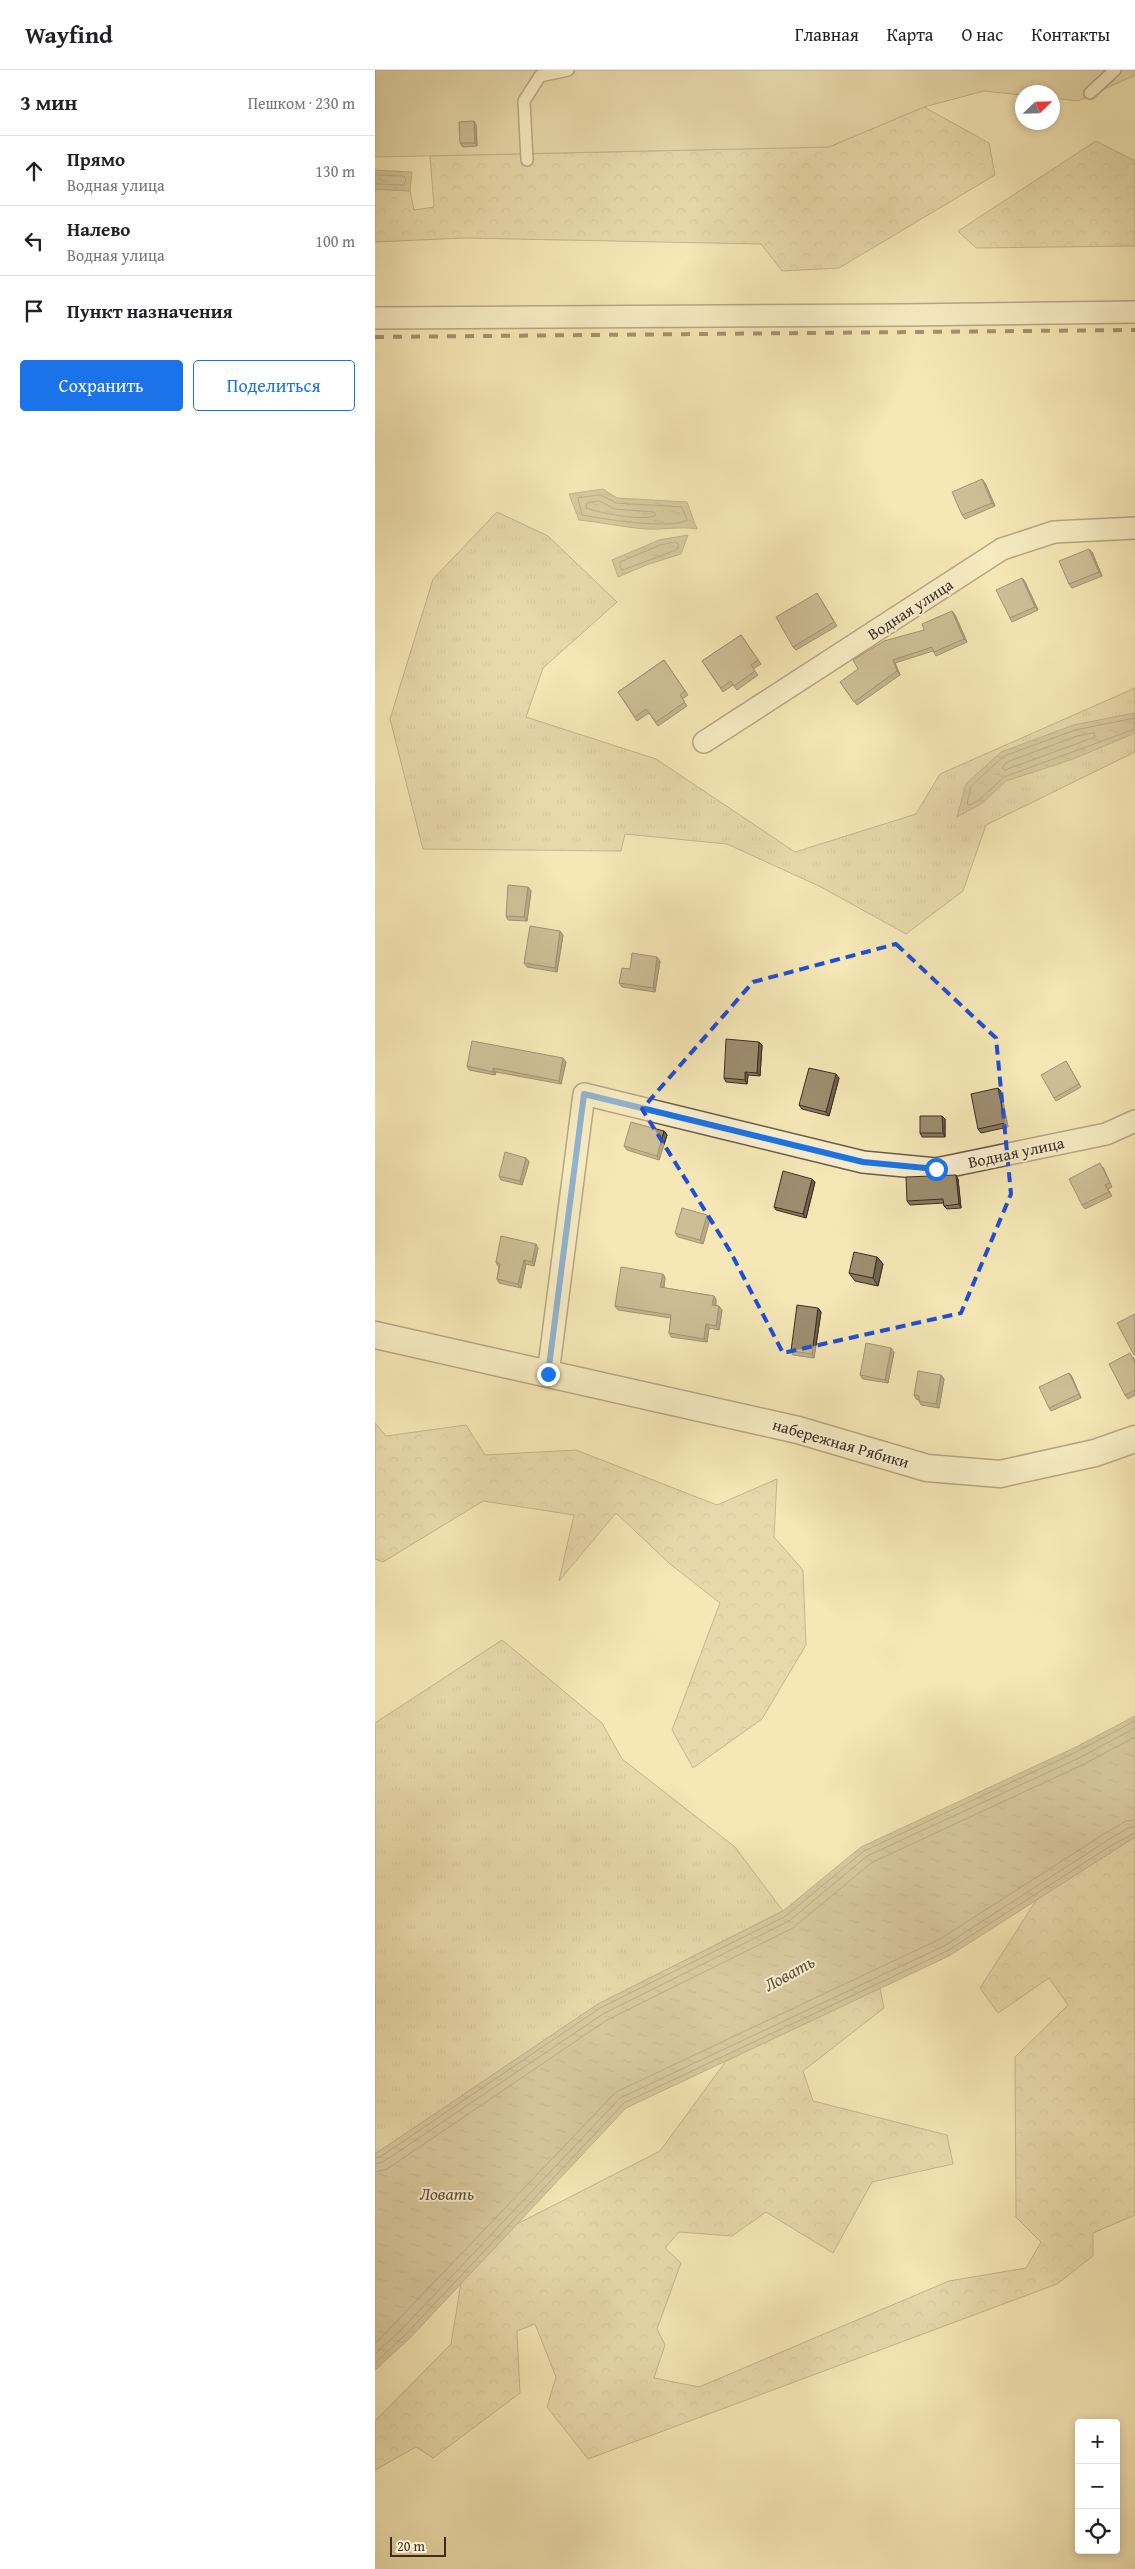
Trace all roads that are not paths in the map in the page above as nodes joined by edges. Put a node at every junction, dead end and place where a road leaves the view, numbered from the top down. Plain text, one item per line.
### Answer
1 (568, 70) edge
2 (1115, 70) edge
3 (1090, 93) dead end
4 (527, 160) dead end
5 (1135, 312) edge
6 (375, 318) edge
7 (1135, 528) edge
8 (704, 742) dead end
9 (1135, 1121) edge
10 (375, 1335) edge
11 (548, 1374) junction
12 (1135, 1439) edge

1 - 4 lane
2 - 3 lane
5 - 6 street
7 - 8 street, Водная улица
9 - 11 street, Водная улица
10 - 11 street, набережная Рябики
11 - 12 street, набережная Рябики

